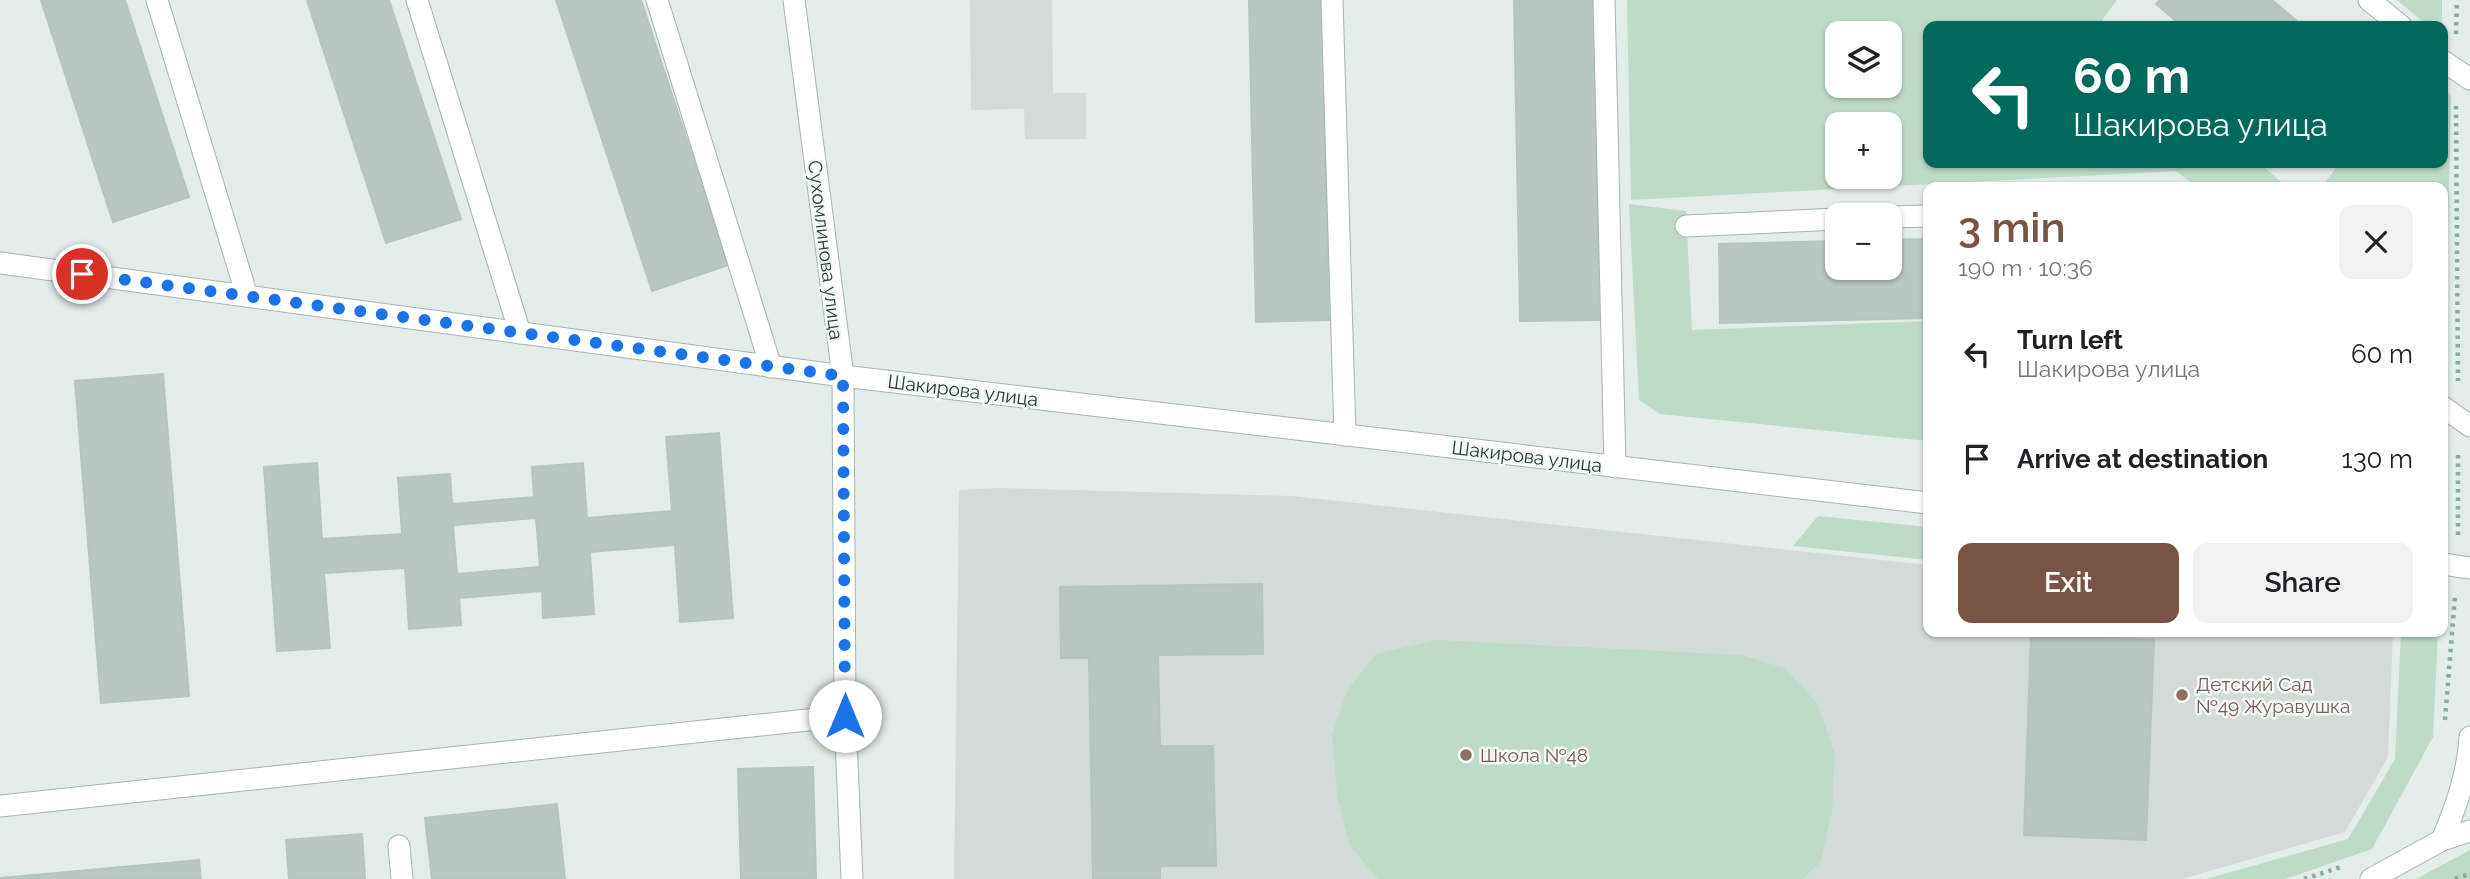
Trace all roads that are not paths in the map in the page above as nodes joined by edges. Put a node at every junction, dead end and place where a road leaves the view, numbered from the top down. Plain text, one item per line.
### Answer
1 (157, 0) edge
2 (417, 0) edge
3 (657, 0) edge
4 (794, 0) edge
5 (1332, 0) edge
6 (1604, 0) edge
7 (2369, 0) edge
8 (2395, 21) edge
9 (1923, 216) edge
10 (1902, 217) edge
11 (1825, 220) edge
12 (1686, 226) dead end
13 (0, 263) edge
14 (247, 296) junction
15 (520, 333) junction
16 (771, 367) junction
17 (843, 376) junction
18 (1345, 435) junction
19 (1615, 467) junction
20 (1923, 502) edge
21 (845, 716) junction
22 (2470, 737) edge
23 (0, 806) edge
24 (2470, 831) edge
25 (2442, 840) junction
26 (399, 846) dead end
27 (2378, 877) edge
28 (402, 879) edge
29 (852, 879) edge

1 - 14 street
2 - 15 street
3 - 16 street
4 - 17 street, Сухомлинова улица
5 - 18 street
6 - 19 street
7 - 8 street
9 - 10 street
11 - 12 street
13 - 14 street, Шакирова улица
14 - 15 street, Шакирова улица
15 - 16 street, Шакирова улица
16 - 17 street, Шакирова улица
17 - 18 street, Шакирова улица
17 - 21 street, Сухомлинова улица
18 - 19 street, Шакирова улица
19 - 20 street, Шакирова улица
21 - 23 street
21 - 29 street, Сухомлинова улица
22 - 25 street
24 - 25 street
25 - 27 street
26 - 28 street

